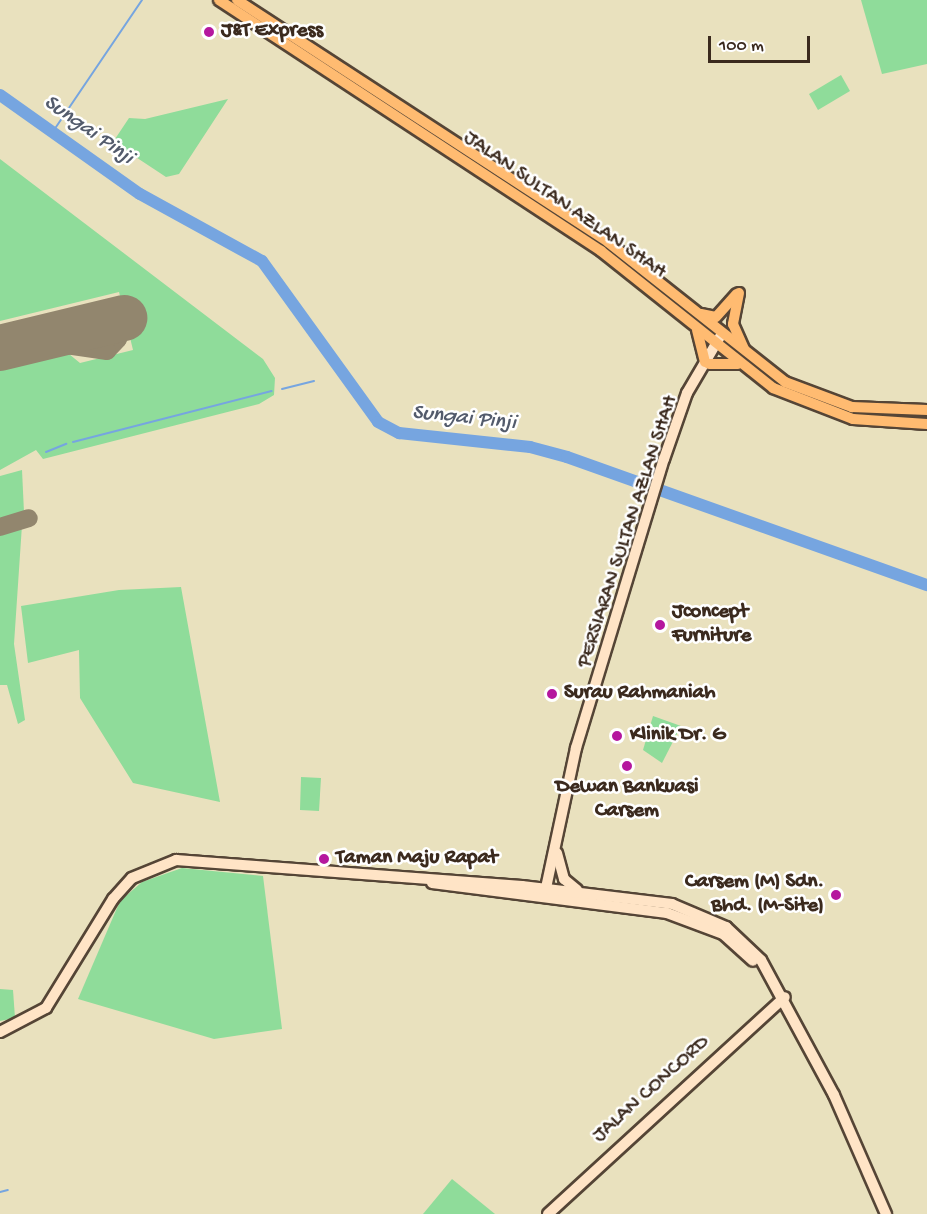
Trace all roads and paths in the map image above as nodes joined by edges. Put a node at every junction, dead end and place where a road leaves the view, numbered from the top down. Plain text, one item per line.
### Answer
1 (219, 0) edge
2 (230, 0) edge
3 (237, 0) edge
4 (272, 34) junction
5 (693, 311) junction
6 (695, 327) junction
7 (719, 342) junction
8 (748, 356) junction
9 (707, 363) junction
10 (739, 364) junction
11 (927, 410) edge
12 (927, 424) edge
13 (651, 512) junction
14 (557, 853) junction
15 (550, 867) junction
16 (426, 880) junction
17 (522, 886) junction
18 (549, 889) junction
19 (476, 891) junction
20 (578, 891) junction
21 (603, 903) junction
22 (708, 917) junction
23 (689, 921) junction
24 (723, 934) junction
25 (765, 967) junction
26 (785, 997) junction
27 (0, 1032) edge
28 (548, 1214) edge
29 (886, 1214) edge

1 - 4 main road, JALAN SULTAN AZLAN SHAH
2 - 4 main road
3 - 5 main road, JALAN SULTAN AZLAN SHAH
4 - 6 main road, JALAN SULTAN AZLAN SHAH
5 - 7 main road, JALAN SULTAN AZLAN SHAH
5 - 8 main road
6 - 7 main road, JALAN SULTAN AZLAN SHAH
6 - 9 main road
7 - 8 main road, JALAN SULTAN AZLAN SHAH
7 - 9 street, PERSIARAN SULTAN AZLAN SHAH
7 - 10 main road, JALAN SULTAN AZLAN SHAH
8 - 11 main road, JALAN SULTAN AZLAN SHAH
9 - 10 main road
9 - 13 street, PERSIARAN SULTAN AZLAN SHAH
10 - 12 main road, JALAN SULTAN AZLAN SHAH
13 - 14 street, PERSIARAN SULTAN AZLAN SHAH
13 - 15 street, PERSIARAN SULTAN AZLAN SHAH
14 - 18 street, PERSIARAN SULTAN AZLAN SHAH
14 - 20 street
15 - 17 street
15 - 18 street, PERSIARAN SULTAN AZLAN SHAH
16 - 17 street
16 - 19 street
16 - 27 street
17 - 18 street
18 - 19 street
18 - 20 street
18 - 21 street
19 - 21 street
20 - 22 street
21 - 23 street
22 - 23 street
22 - 24 street
22 - 25 street
23 - 24 street
24 - 25 street
25 - 26 street
26 - 28 street, JALAN CONCORD
26 - 29 street

